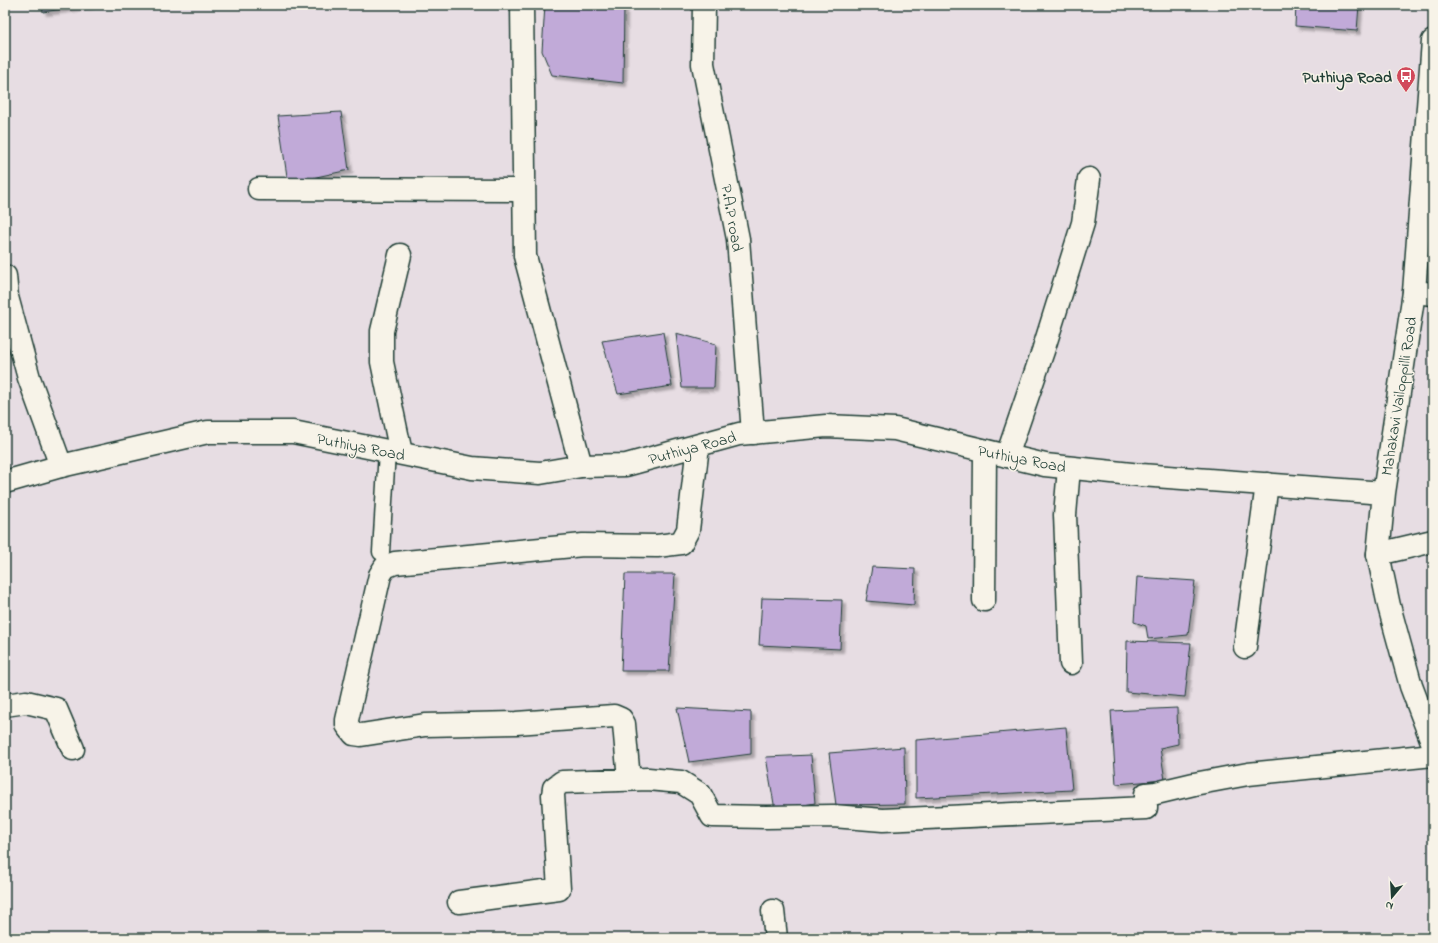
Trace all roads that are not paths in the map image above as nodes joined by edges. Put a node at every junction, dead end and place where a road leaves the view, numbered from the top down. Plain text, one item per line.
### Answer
1 (522, 5) edge
2 (704, 5) edge
3 (1433, 41) edge
4 (1089, 179) dead end
5 (259, 189) dead end
6 (524, 190) junction
7 (400, 255) dead end
8 (5, 276) edge
9 (1424, 293) edge
10 (753, 433) junction
11 (698, 446) junction
12 (985, 451) junction
13 (394, 452) junction
14 (1007, 456) junction
15 (61, 466) junction
16 (581, 466) junction
17 (1069, 468) junction
18 (5, 482) edge
19 (1268, 484) junction
20 (1384, 493) junction
21 (1433, 541) edge
22 (381, 552) dead end
23 (1378, 554) junction
24 (984, 600) dead end
25 (1245, 647) dead end
26 (1071, 663) dead end
27 (5, 705) edge
28 (1433, 744) edge
29 (73, 749) dead end
30 (1433, 755) edge
31 (629, 780) junction
32 (459, 902) dead end
33 (773, 911) dead end
34 (776, 938) edge

1 - 6 street
2 - 10 street, P.A.P road
3 - 9 street, Mahakavi Vailoppilli Road
4 - 14 street
5 - 6 street
6 - 16 street
7 - 13 street
8 - 15 street
9 - 20 street, Mahakavi Vailoppilli Road
10 - 11 street, Puthiya Road
10 - 12 street, Puthiya Road
11 - 16 street, Puthiya Road
11 - 31 street
12 - 14 street, Puthiya Road
12 - 24 street
13 - 15 street, Puthiya Road
13 - 16 street, Puthiya Road
13 - 22 lane
14 - 17 street, Puthiya Road
15 - 18 street, Puthiya Road
17 - 19 street, Puthiya Road
17 - 26 street
19 - 20 street, Puthiya Road
19 - 25 street
20 - 23 street, Mahakavi Vailoppilli Road
21 - 23 street
23 - 28 street, Mahakavi Vailoppilli Road
27 - 29 street
30 - 31 street
31 - 32 street
33 - 34 street

